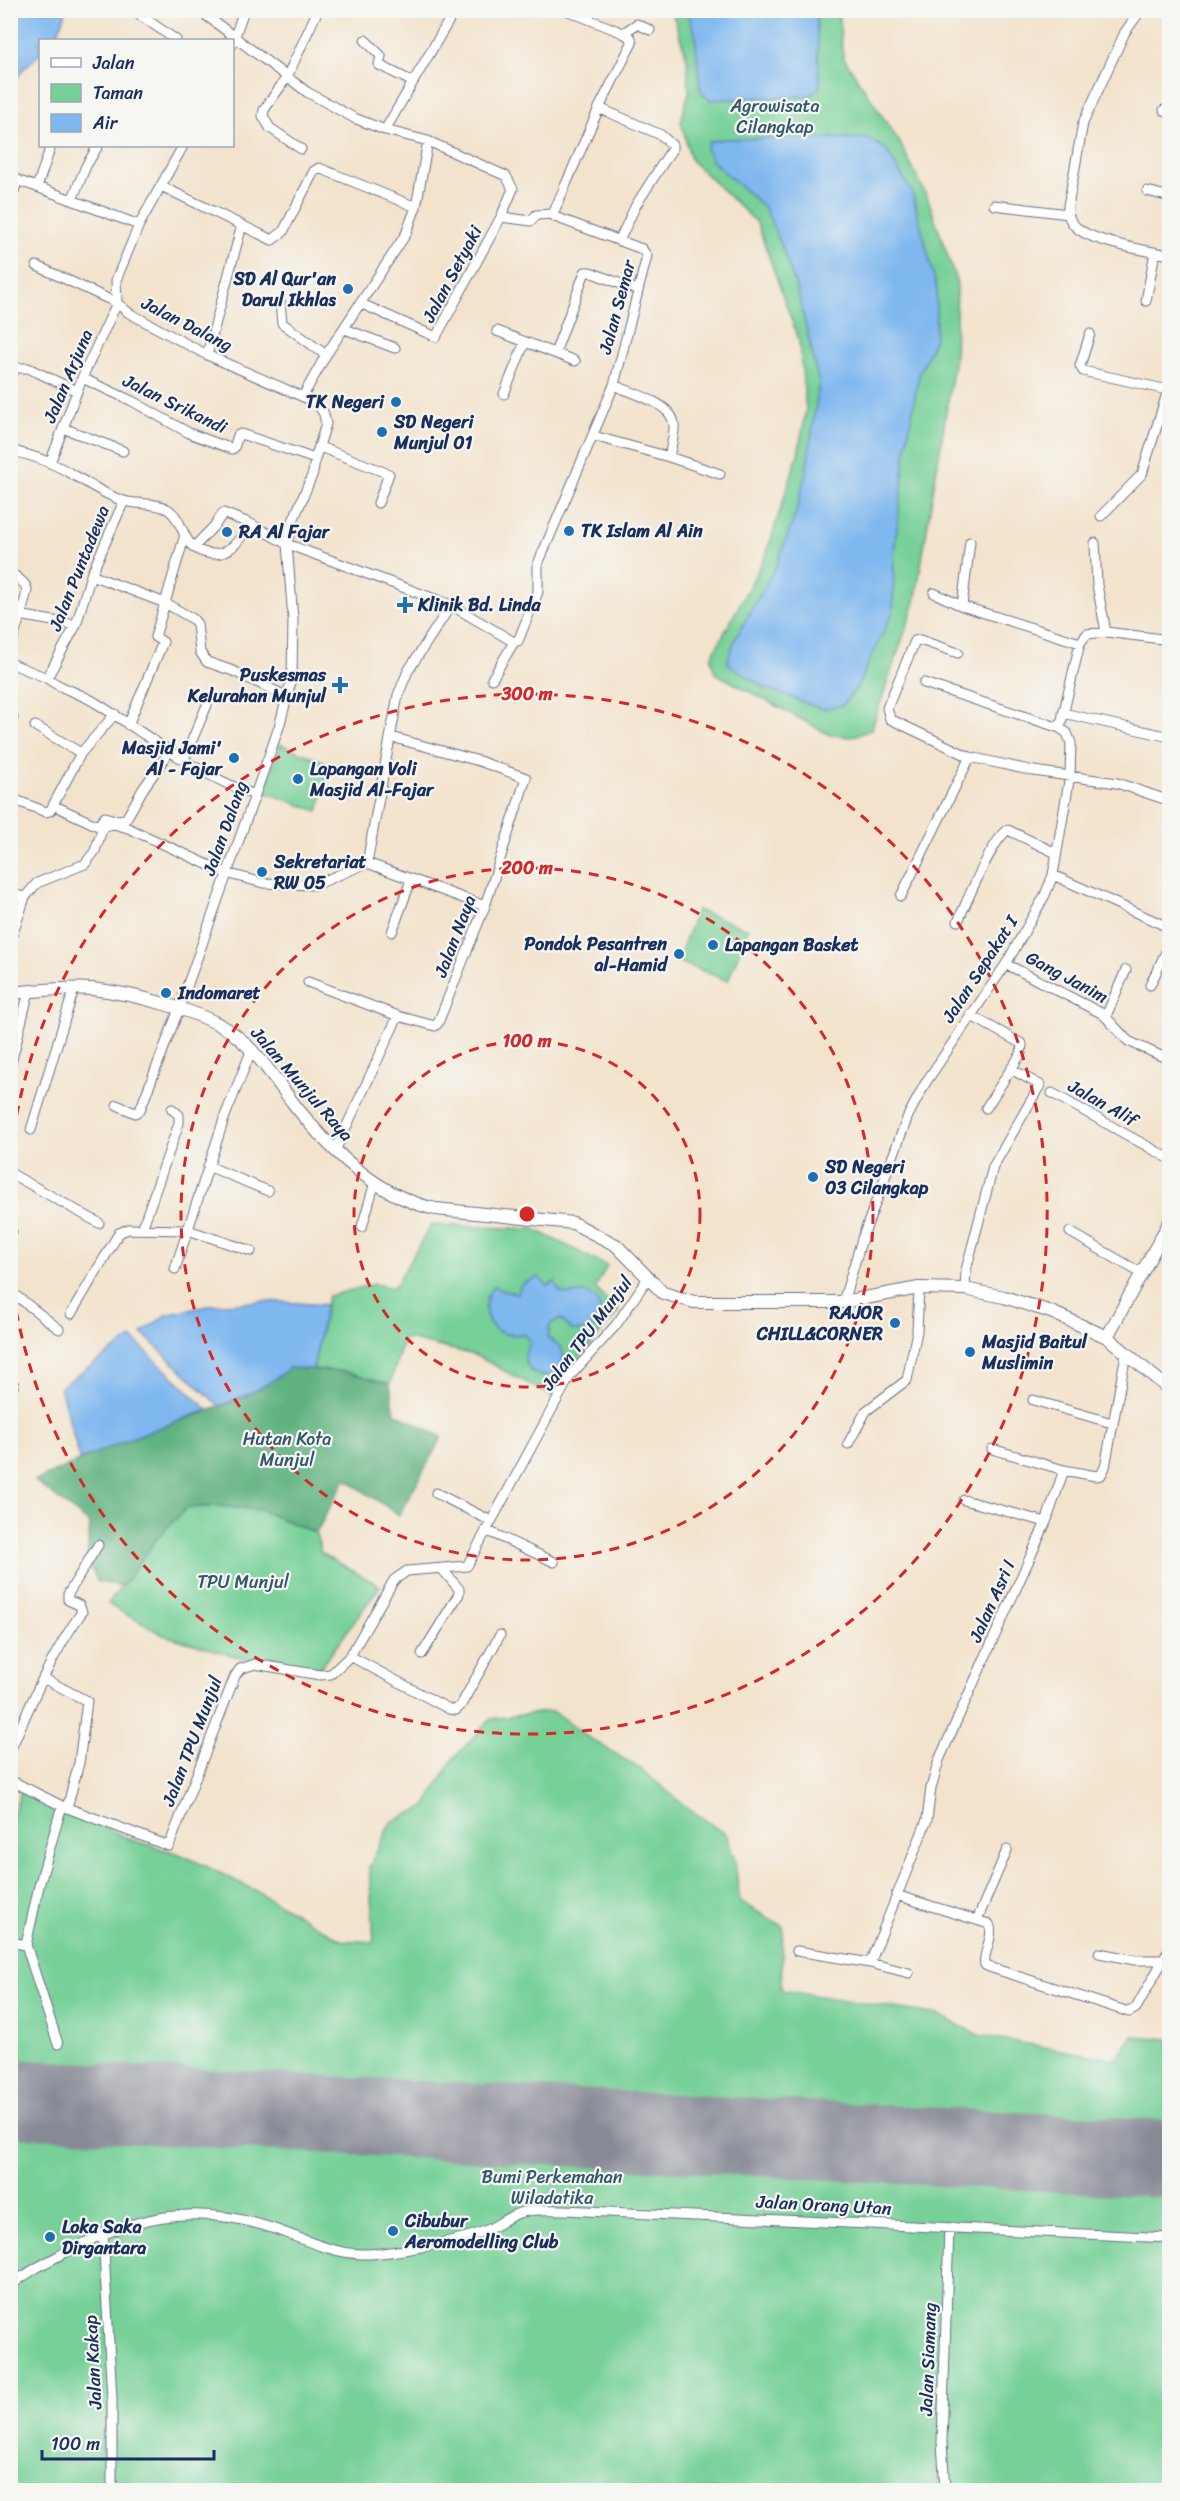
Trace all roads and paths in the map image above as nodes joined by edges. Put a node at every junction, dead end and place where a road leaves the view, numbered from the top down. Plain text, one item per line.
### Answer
1 (133, 10) edge
2 (200, 10) edge
3 (244, 10) edge
4 (318, 10) edge
5 (436, 10) edge
6 (566, 10) edge
7 (1141, 10) edge
8 (452, 14) edge
9 (650, 30) dead end
10 (623, 33) junction
11 (162, 37) edge
12 (231, 39) edge
13 (365, 40) dead end
14 (234, 42) edge
15 (288, 77) junction
16 (413, 82) junction
17 (599, 108) junction
18 (385, 129) junction
19 (428, 141) junction
20 (51, 147) edge
21 (97, 147) edge
22 (182, 147) edge
23 (301, 149) dead end
24 (14, 179) edge
25 (161, 186) junction
26 (37, 187) junction
27 (1147, 191) dead end
28 (1170, 197) edge
29 (72, 200) junction
30 (10, 201) edge
31 (994, 205) dead end
32 (416, 207) junction
33 (553, 214) junction
34 (1068, 214) junction
35 (501, 217) junction
36 (139, 225) junction
37 (242, 225) junction
38 (619, 241) junction
39 (1155, 252) junction
40 (1170, 255) edge
41 (37, 266) dead end
42 (637, 290) junction
43 (1146, 301) dead end
44 (280, 302) dead end
45 (117, 303) junction
46 (362, 304) junction
47 (345, 329) junction
48 (497, 331) dead end
49 (1090, 334) dead end
50 (525, 342) junction
51 (395, 348) dead end
52 (555, 353) junction
53 (207, 355) junction
54 (326, 355) junction
55 (575, 361) dead end
56 (10, 376) edge
57 (82, 378) junction
58 (614, 386) junction
59 (1169, 389) edge
60 (77, 391) junction
61 (504, 394) dead end
62 (303, 396) junction
63 (1165, 421) edge
64 (63, 428) junction
65 (594, 436) junction
66 (320, 447) junction
67 (10, 450) edge
68 (123, 451) dead end
69 (669, 456) junction
70 (315, 459) junction
71 (50, 463) junction
72 (720, 474) dead end
73 (124, 501) junction
74 (378, 503) dead end
75 (1101, 516) dead end
76 (249, 523) junction
77 (184, 538) junction
78 (970, 542) dead end
79 (1095, 543) dead end
80 (287, 544) junction
81 (194, 547) junction
82 (10, 572) edge
83 (91, 575) junction
84 (934, 593) dead end
85 (165, 603) junction
86 (451, 605) junction
87 (962, 606) junction
88 (19, 615) junction
89 (76, 625) junction
90 (1106, 632) junction
91 (1170, 640) edge
92 (514, 642) junction
93 (1080, 643) junction
94 (10, 649) edge
95 (958, 653) dead end
96 (10, 663) edge
97 (47, 678) junction
98 (492, 679) dead end
99 (924, 683) dead end
100 (286, 696) junction
101 (207, 705) dead end
102 (1063, 713) junction
103 (115, 714) junction
104 (128, 725) junction
105 (35, 726) dead end
106 (1059, 728) junction
107 (391, 737) junction
108 (1170, 737) edge
109 (169, 752) junction
110 (81, 753) junction
111 (970, 757) junction
112 (184, 759) junction
113 (1070, 775) junction
114 (255, 795) junction
115 (10, 798) edge
116 (1170, 801) edge
117 (53, 805) junction
118 (1056, 853) junction
119 (367, 863) junction
120 (226, 873) junction
121 (1053, 875) junction
122 (411, 880) junction
123 (10, 894) edge
124 (901, 896) dead end
125 (25, 897) junction
126 (485, 906) junction
127 (958, 921) dead end
128 (1170, 928) edge
129 (392, 932) dead end
130 (10, 942) edge
131 (1170, 944) edge
132 (1006, 964) junction
133 (1126, 970) dead end
134 (308, 982) dead end
135 (1150, 985) dead end
136 (74, 988) junction
137 (29, 991) junction
138 (10, 993) edge
139 (179, 1009) junction
140 (970, 1015) junction
141 (398, 1016) junction
142 (1106, 1016) junction
143 (252, 1049) junction
144 (1170, 1060) edge
145 (10, 1068) edge
146 (1011, 1069) junction
147 (1052, 1093) dead end
148 (117, 1105) dead end
149 (986, 1108) dead end
150 (172, 1109) dead end
151 (32, 1130) dead end
152 (335, 1151) junction
153 (1170, 1159) edge
154 (208, 1166) junction
155 (10, 1173) edge
156 (375, 1182) junction
157 (268, 1191) dead end
158 (1170, 1221) edge
159 (99, 1223) dead end
160 (362, 1227) dead end
161 (142, 1229) junction
162 (188, 1230) junction
163 (1070, 1232) dead end
164 (251, 1251) dead end
165 (175, 1269) dead end
166 (1141, 1273) junction
167 (648, 1278) junction
168 (919, 1288) junction
169 (965, 1289) junction
170 (12, 1295) edge
171 (843, 1302) junction
172 (71, 1314) dead end
173 (59, 1329) dead end
174 (1107, 1337) junction
175 (1126, 1354) junction
176 (1170, 1390) edge
177 (1034, 1400) dead end
178 (1112, 1423) junction
179 (848, 1444) dead end
180 (992, 1449) dead end
181 (1065, 1470) junction
182 (436, 1493) dead end
183 (964, 1500) dead end
184 (491, 1521) junction
185 (1046, 1522) junction
186 (486, 1530) junction
187 (98, 1545) dead end
188 (555, 1562) dead end
189 (442, 1569) junction
190 (500, 1635) dead end
191 (422, 1654) dead end
192 (350, 1656) junction
193 (43, 1678) junction
194 (10, 1752) edge
195 (10, 1780) edge
196 (64, 1808) junction
197 (1007, 1850) dead end
198 (896, 1895) junction
199 (978, 1920) junction
200 (10, 1942) edge
201 (26, 1945) junction
202 (1170, 1948) edge
203 (797, 1951) dead end
204 (1099, 1953) dead end
205 (1164, 1960) junction
206 (870, 1963) junction
207 (909, 1973) dead end
208 (57, 2044) dead end
209 (949, 2228) junction
210 (103, 2233) junction
211 (1170, 2238) edge
212 (10, 2286) edge
213 (112, 2490) edge
214 (945, 2490) edge

1 - 11 street
2 - 12 street
3 - 14 street
4 - 15 street
5 - 8 street
6 - 10 street
7 - 34 street
8 - 16 street
9 - 10 street
10 - 17 street
13 - 16 street
14 - 15 street
15 - 18 street
15 - 23 street
16 - 18 street
17 - 33 street
17 - 38 street
18 - 19 street
19 - 32 street
19 - 35 street
20 - 26 street
21 - 29 street
22 - 25 street, Jalan Dalang
24 - 26 street
24 - 30 street
25 - 36 street, Jalan Dalang
25 - 37 street
26 - 29 street
27 - 28 street
29 - 36 street
31 - 34 street
32 - 37 street
32 - 46 street
33 - 35 street
33 - 38 street, Jalan Semar
34 - 39 street
35 - 46 street, Jalan Setyaki
36 - 45 street, Jalan Dalang
37 - 53 street
38 - 42 street, Jalan Semar
39 - 40 street
39 - 43 street
41 - 45 street
42 - 52 street
42 - 58 street, Jalan Semar
44 - 54 street
45 - 53 street, Jalan Dalang
45 - 57 street, Jalan Arjuna
46 - 47 street
47 - 51 street
47 - 54 street
48 - 50 street
49 - 59 street
50 - 52 street
50 - 61 street
52 - 55 street
53 - 62 street, Jalan Dalang
54 - 62 street
56 - 60 street
57 - 60 street, Jalan Arjuna
57 - 70 street, Jalan Srikandi
58 - 65 street, Jalan Semar
58 - 69 street
59 - 63 street
60 - 64 street, Jalan Arjuna
62 - 66 street, Jalan Dalang
63 - 75 street
64 - 68 street
64 - 71 street, Jalan Arjuna
65 - 69 street
65 - 92 street, Jalan Semar
66 - 70 street, Jalan Dalang
66 - 74 street
67 - 71 street
69 - 72 street
70 - 80 street, Jalan Dalang
71 - 73 street
73 - 77 street
73 - 83 street, Jalan Puntadewa
76 - 80 street
76 - 81 street
76 - 81 street
77 - 81 street
77 - 85 street
78 - 87 street
79 - 90 street
80 - 86 street
80 - 100 street, Jalan Dalang
82 - 88 street, Jalan Puntadewa
83 - 85 street
83 - 89 street, Jalan Puntadewa
84 - 87 street
85 - 100 street
85 - 104 street
86 - 92 street
86 - 107 street
87 - 93 street
88 - 89 street
88 - 94 street, Jalan Puntadewa
89 - 97 street, Jalan Puntadewa
90 - 91 street
90 - 93 street
92 - 98 street, Jalan Semar
93 - 102 street
95 - 111 street
96 - 97 street
97 - 103 street
99 - 106 street
100 - 114 street, Jalan Dalang
101 - 112 street
102 - 106 street
102 - 108 street
103 - 104 street
103 - 110 street
104 - 109 street
105 - 110 street
106 - 113 street, Jalan Sepakat I
107 - 119 street
107 - 126 street, Jalan Naya
109 - 112 street
109 - 117 street
110 - 117 street
111 - 113 street
111 - 124 street
112 - 114 street
113 - 116 street
113 - 118 street, Jalan Sepakat I
114 - 120 street, Jalan Dalang
115 - 117 street
118 - 121 street, Jalan Sepakat I
118 - 127 street
119 - 120 street
119 - 122 street
120 - 125 street
120 - 139 street, Jalan Dalang
121 - 128 street
121 - 132 street, Jalan Sepakat I
122 - 126 street
122 - 129 street
123 - 125 street
125 - 130 street
126 - 141 street, Jalan Naya
131 - 135 street
132 - 140 street, Jalan Sepakat I
132 - 142 street, Gang Janim
133 - 142 street
134 - 141 street
136 - 137 street, Jalan Munjul Raya
136 - 139 street, Jalan Munjul Raya
136 - 151 street
137 - 138 street, Jalan Munjul Raya
137 - 145 street
139 - 143 street, Jalan Munjul Raya
139 - 148 street, Jalan Dalang
140 - 146 street
140 - 171 street, Jalan Sepakat I
141 - 152 street
142 - 144 street, Gang Janim
143 - 152 street, Jalan Munjul Raya
143 - 154 street
146 - 149 street
146 - 169 street, Jalan Alif
147 - 153 street, Jalan Alif
150 - 161 street
152 - 156 street, Jalan Munjul Raya
154 - 157 street
154 - 162 street
155 - 159 street
156 - 160 street
156 - 167 street, Jalan Munjul Raya
158 - 166 street
161 - 162 street
161 - 172 street
162 - 164 street
162 - 165 street
163 - 166 street
166 - 174 street
167 - 171 street, Jalan Munjul Raya
167 - 184 street, Jalan TPU Munjul
168 - 169 street, Jalan Munjul Raya
168 - 171 street, Jalan Munjul Raya
168 - 179 street
169 - 174 street, Jalan Munjul Raya
170 - 173 street
174 - 175 street, Jalan Munjul Raya
175 - 176 street, Jalan Munjul Raya
175 - 178 street
177 - 178 street
178 - 181 street
180 - 181 street
181 - 185 street, Jalan Asri I
182 - 184 street
183 - 185 street
184 - 186 street, Jalan TPU Munjul
185 - 198 street, Jalan Asri I
186 - 188 street
186 - 189 street, Jalan TPU Munjul
187 - 193 street
189 - 191 street
189 - 192 street, Jalan TPU Munjul
190 - 192 street
192 - 196 street, Jalan TPU Munjul
193 - 194 street
193 - 196 street
195 - 196 street, Jalan TPU Munjul
196 - 201 street
197 - 199 street
198 - 199 street
198 - 206 street, Jalan Asri I
199 - 205 street
200 - 201 street
201 - 208 street
202 - 205 street
203 - 206 street
204 - 205 street
206 - 207 street
209 - 210 street, Jalan Orang Utan
209 - 211 street, Jalan Orang Utan
209 - 214 street, Jalan Siamang
210 - 212 street, Jalan Orang Utan
210 - 213 street, Jalan Kakap

